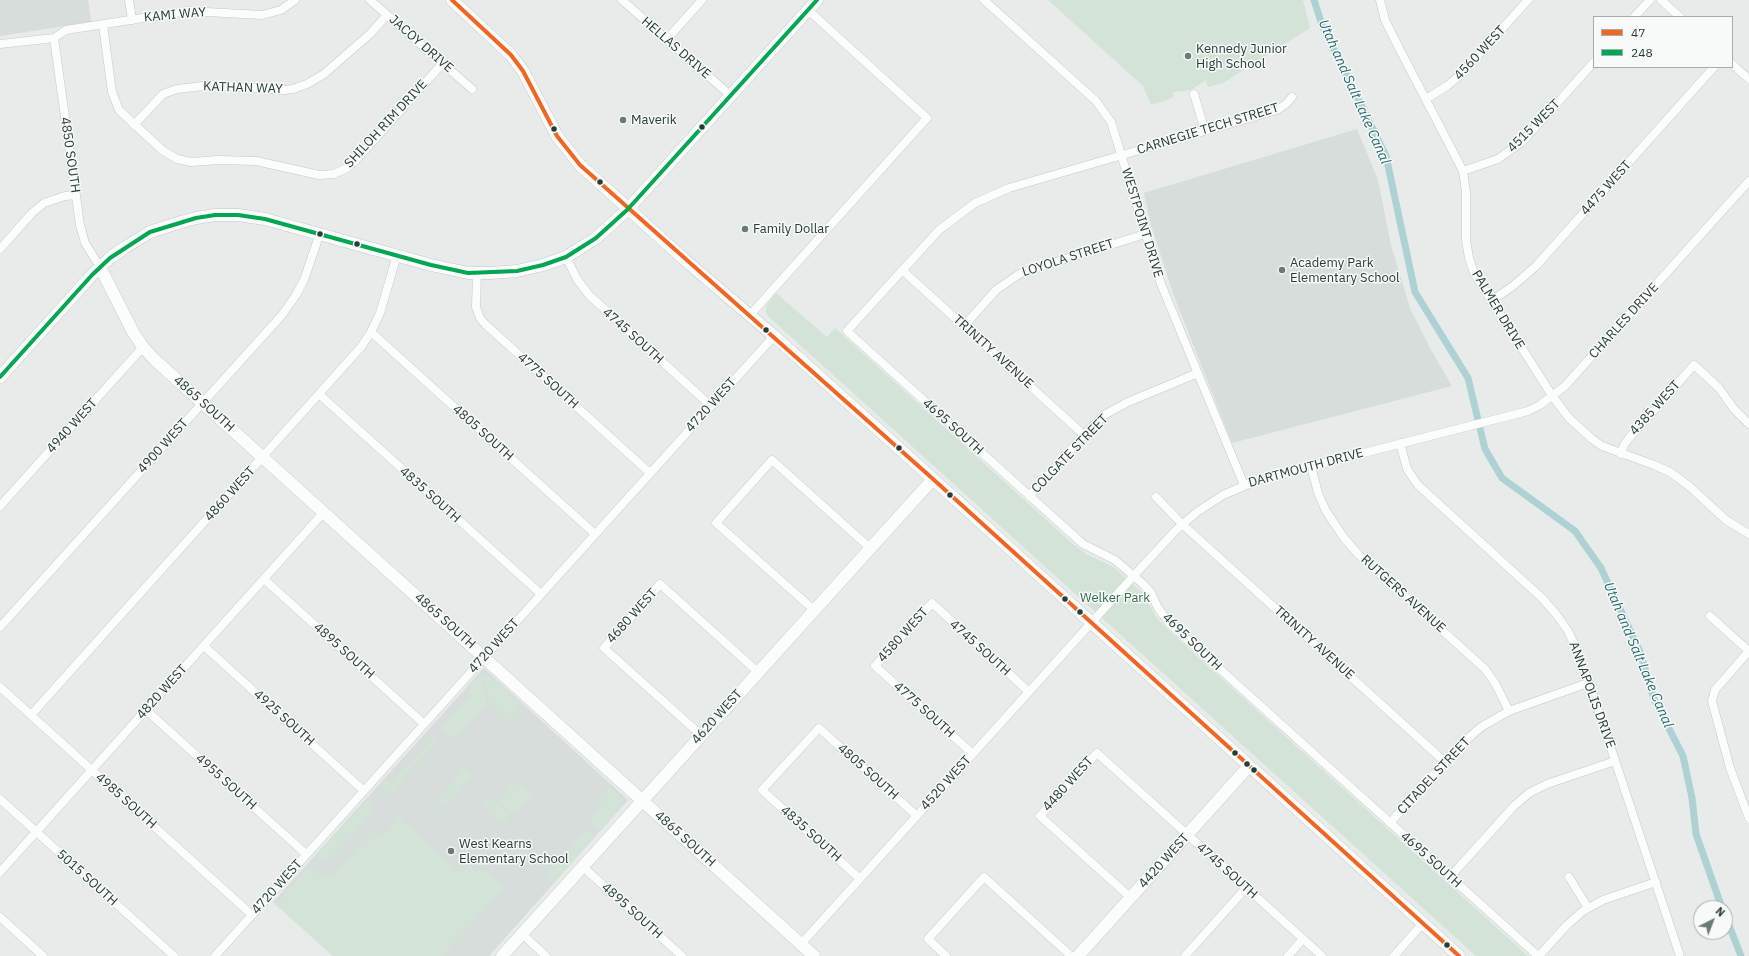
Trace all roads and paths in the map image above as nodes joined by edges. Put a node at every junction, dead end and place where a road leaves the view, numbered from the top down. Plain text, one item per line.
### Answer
1 (129, 0) edge
2 (295, 0) edge
3 (370, 0) edge
4 (452, 0) edge
5 (622, 0) edge
6 (702, 0) edge
7 (817, 0) edge
8 (984, 0) edge
9 (1380, 0) edge
10 (1528, 0) edge
11 (1650, 0) edge
12 (1661, 0) edge
13 (808, 10) junction
14 (387, 15) junction
15 (1635, 16) edge
16 (1679, 16) edge
17 (132, 20) junction
18 (103, 25) junction
19 (54, 38) junction
20 (667, 39) junction
21 (0, 44) edge
22 (1593, 63) edge
23 (442, 64) junction
24 (1733, 65) edge
25 (1713, 68) edge
26 (1749, 79) edge
27 (472, 89) dead end
28 (1194, 94) dead end
29 (730, 96) junction
30 (1292, 97) dead end
31 (1426, 99) junction
32 (134, 125) junction
33 (1205, 131) junction
34 (1122, 155) junction
35 (1463, 171) junction
36 (1749, 182) edge
37 (76, 195) junction
38 (628, 209) junction
39 (320, 233) junction
40 (1145, 234) junction
41 (0, 249) edge
42 (397, 255) junction
43 (566, 256) junction
44 (100, 268) junction
45 (902, 270) junction
46 (477, 273) junction
47 (1491, 301) junction
48 (750, 315) junction
49 (964, 326) junction
50 (847, 331) joint
51 (371, 332) junction
52 (774, 336) junction
53 (143, 347) junction
54 (1198, 373) junction
55 (0, 377) edge
56 (320, 395) junction
57 (1553, 397) junction
58 (202, 403) junction
59 (711, 406) junction
60 (1476, 424) joint
61 (1749, 424) edge
62 (1084, 435) junction
63 (1400, 443) junction
64 (1622, 454) junction
65 (263, 457) junction
66 (1311, 466) junction
67 (650, 473) junction
68 (933, 479) junction
69 (1244, 485) junction
70 (1029, 496) junction
71 (1156, 497) dead end
72 (0, 506) edge
73 (324, 512) junction
74 (1182, 524) junction
75 (595, 534) junction
76 (1749, 534) edge
77 (870, 548) junction
78 (1133, 576) junction
79 (264, 579) junction
80 (541, 594) junction
81 (932, 603) joint
82 (814, 610) junction
83 (1710, 616) dead end
84 (1091, 622) junction
85 (0, 627) edge
86 (204, 646) junction
87 (1749, 651) edge
88 (484, 657) junction
89 (875, 666) joint
90 (758, 672) junction
91 (1588, 684) junction
92 (0, 687) edge
93 (1029, 692) junction
94 (146, 710) junction
95 (1509, 711) junction
96 (31, 715) junction
97 (424, 724) junction
98 (701, 735) junction
99 (1097, 753) joint
100 (972, 754) junction
101 (1615, 760) junction
102 (1445, 762) junction
103 (1249, 766) junction
104 (92, 770) junction
105 (762, 790) joint
106 (364, 791) junction
107 (0, 799) edge
108 (642, 801) junction
109 (916, 816) junction
110 (1749, 818) edge
111 (1390, 823) junction
112 (36, 832) junction
113 (1187, 835) junction
114 (306, 854) junction
115 (583, 866) junction
116 (0, 872) edge
117 (1450, 877) junction
118 (1569, 877) dead end
119 (860, 879) junction
120 (1656, 882) junction
121 (1246, 888) junction
122 (1131, 898) junction
123 (1588, 908) junction
124 (252, 915) junction
125 (0, 917) edge
126 (1423, 923) junction
127 (522, 934) junction
128 (1303, 939) junction
129 (801, 944) junction
130 (44, 956) edge
131 (174, 956) edge
132 (215, 956) edge
133 (502, 956) edge
134 (546, 956) edge
135 (682, 956) edge
136 (814, 956) edge
137 (946, 956) edge
138 (1071, 956) edge
139 (1078, 956) edge
140 (1185, 956) edge
141 (1288, 956) edge
142 (1322, 956) edge
143 (1394, 956) edge
144 (1459, 956) edge
145 (1538, 956) edge
146 (1680, 956) edge

1 - 17 street
2 - 17 street, KAMI WAY
3 - 14 street, JACOY DRIVE
4 - 38 street
5 - 20 street, HELLAS DRIVE
6 - 20 street
7 - 13 street
8 - 34 street, WESTPOINT DRIVE
9 - 31 street, PALMER DRIVE
10 - 31 street, 4560 WEST
11 - 15 street
12 - 16 street
13 - 29 street
13 - 48 street
14 - 23 street, JACOY DRIVE
14 - 32 street, KATHAN WAY
17 - 18 street, KAMI WAY
18 - 19 street, KAMI WAY
18 - 32 street, SHILOH RIM DRIVE
19 - 21 street
19 - 37 street, 4850 SOUTH
20 - 29 street, HELLAS DRIVE
22 - 35 street, 4515 WEST
23 - 27 street, JACOY DRIVE
23 - 32 street, SHILOH RIM DRIVE
24 - 26 street
25 - 47 street, 4475 WEST
28 - 33 street
29 - 38 street
30 - 33 street, CARNEGIE TECH STREET
31 - 35 street, PALMER DRIVE
33 - 34 street, CARNEGIE TECH STREET
34 - 40 street, WESTPOINT DRIVE
34 - 45 street, CARNEGIE TECH STREET
35 - 47 street, PALMER DRIVE
36 - 57 street, CHARLES DRIVE
37 - 41 street
37 - 44 street, 4850 SOUTH
38 - 43 street
38 - 48 street
39 - 42 street
39 - 44 street
39 - 58 street, 4900 WEST
40 - 49 street, LOYOLA STREET
40 - 54 street, WESTPOINT DRIVE
42 - 46 street
42 - 51 street, 4860 WEST
43 - 46 street
43 - 59 street, 4745 SOUTH
44 - 53 street, 4865 SOUTH
44 - 55 street
45 - 49 street, TRINITY AVENUE
45 - 50 street, CARNEGIE TECH STREET
46 - 67 street, 4775 SOUTH
47 - 57 street, PALMER DRIVE
48 - 52 street
49 - 62 street, TRINITY AVENUE
50 - 70 street, 4695 SOUTH
51 - 56 street, 4860 WEST
51 - 75 street, 4805 SOUTH
52 - 59 street, 4720 WEST
52 - 68 street
53 - 58 street, 4865 SOUTH
53 - 72 street, 4940 WEST
54 - 62 street, COLGATE STREET
54 - 69 street, WESTPOINT DRIVE
56 - 65 street, 4860 WEST
56 - 80 street, 4835 SOUTH
57 - 60 street, CHARLES DRIVE
57 - 64 street, PALMER DRIVE
58 - 65 street, 4865 SOUTH
58 - 85 street, 4900 WEST
59 - 67 street, 4720 WEST
60 - 63 street, DARTMOUTH DRIVE
61 - 64 street, 4385 WEST
62 - 70 street, COLGATE STREET
63 - 66 street, DARTMOUTH DRIVE
63 - 91 street, ANNAPOLIS DRIVE
64 - 76 street, PALMER DRIVE
65 - 73 street, 4865 SOUTH
65 - 96 street, 4860 WEST
66 - 69 street, DARTMOUTH DRIVE
66 - 95 street, RUTGERS AVENUE
67 - 75 street, 4720 WEST
68 - 77 street, 4620 WEST
68 - 84 street
69 - 74 street, DARTMOUTH DRIVE
70 - 78 street, 4695 SOUTH
71 - 74 street, TRINITY AVENUE
73 - 79 street, 4820 WEST
73 - 88 street, 4865 SOUTH
74 - 78 street, DARTMOUTH DRIVE
74 - 102 street, TRINITY AVENUE
75 - 80 street, 4720 WEST
77 - 82 street, 4620 WEST
77 - 82 street
78 - 84 street, DARTMOUTH DRIVE
78 - 111 street, 4695 SOUTH
79 - 86 street, 4820 WEST
79 - 97 street, 4895 SOUTH
80 - 88 street, 4720 WEST
81 - 89 street, 4580 WEST
81 - 93 street, 4745 SOUTH
82 - 90 street, 4620 WEST
83 - 87 street
84 - 93 street, 4520 WEST
84 - 103 street
86 - 94 street, 4820 WEST
86 - 106 street, 4925 SOUTH
87 - 110 street
88 - 97 street, 4720 WEST
88 - 108 street, 4865 SOUTH
89 - 100 street, 4775 SOUTH
90 - 98 street, 4620 WEST
90 - 98 street, 4680 WEST
91 - 95 street, CITADEL STREET
91 - 101 street, ANNAPOLIS DRIVE
92 - 96 street, 4985 SOUTH
93 - 100 street, 4520 WEST
94 - 104 street, 4820 WEST
94 - 114 street, 4955 SOUTH
95 - 102 street, CITADEL STREET
96 - 104 street, 4985 SOUTH
97 - 106 street, 4720 WEST
98 - 108 street, 4620 WEST
99 - 113 street, 4745 SOUTH
99 - 122 street, 4480 WEST
100 - 109 street, 4520 WEST
101 - 117 street
101 - 120 street, ANNAPOLIS DRIVE
102 - 111 street, CITADEL STREET
103 - 113 street, 4420 WEST
103 - 126 street
104 - 112 street, 4820 WEST
104 - 124 street, 4985 SOUTH
105 - 109 street, 4805 SOUTH
105 - 119 street, 4835 SOUTH
106 - 114 street, 4720 WEST
107 - 112 street, 5015 SOUTH
108 - 115 street, 4620 WEST
108 - 129 street, 4865 SOUTH
109 - 119 street, 4520 WEST
111 - 117 street, 4695 SOUTH
112 - 116 street, 4820 WEST
112 - 131 street, 5015 SOUTH
113 - 121 street, 4745 SOUTH
113 - 122 street, 4420 WEST
114 - 124 street, 4720 WEST
115 - 127 street, 4620 WEST
115 - 135 street, 4895 SOUTH
117 - 145 street, 4695 SOUTH
118 - 123 street
119 - 129 street, 4520 WEST
120 - 123 street
120 - 146 street, ANNAPOLIS DRIVE
121 - 128 street, 4745 SOUTH
121 - 140 street
122 - 139 street, 4420 WEST
123 - 145 street
124 - 132 street, 4720 WEST
125 - 130 street
126 - 143 street
126 - 144 street
127 - 133 street, 4620 WEST
127 - 134 street
128 - 141 street
128 - 142 street, 4745 SOUTH
129 - 136 street, 4865 SOUTH
137 - 138 street

